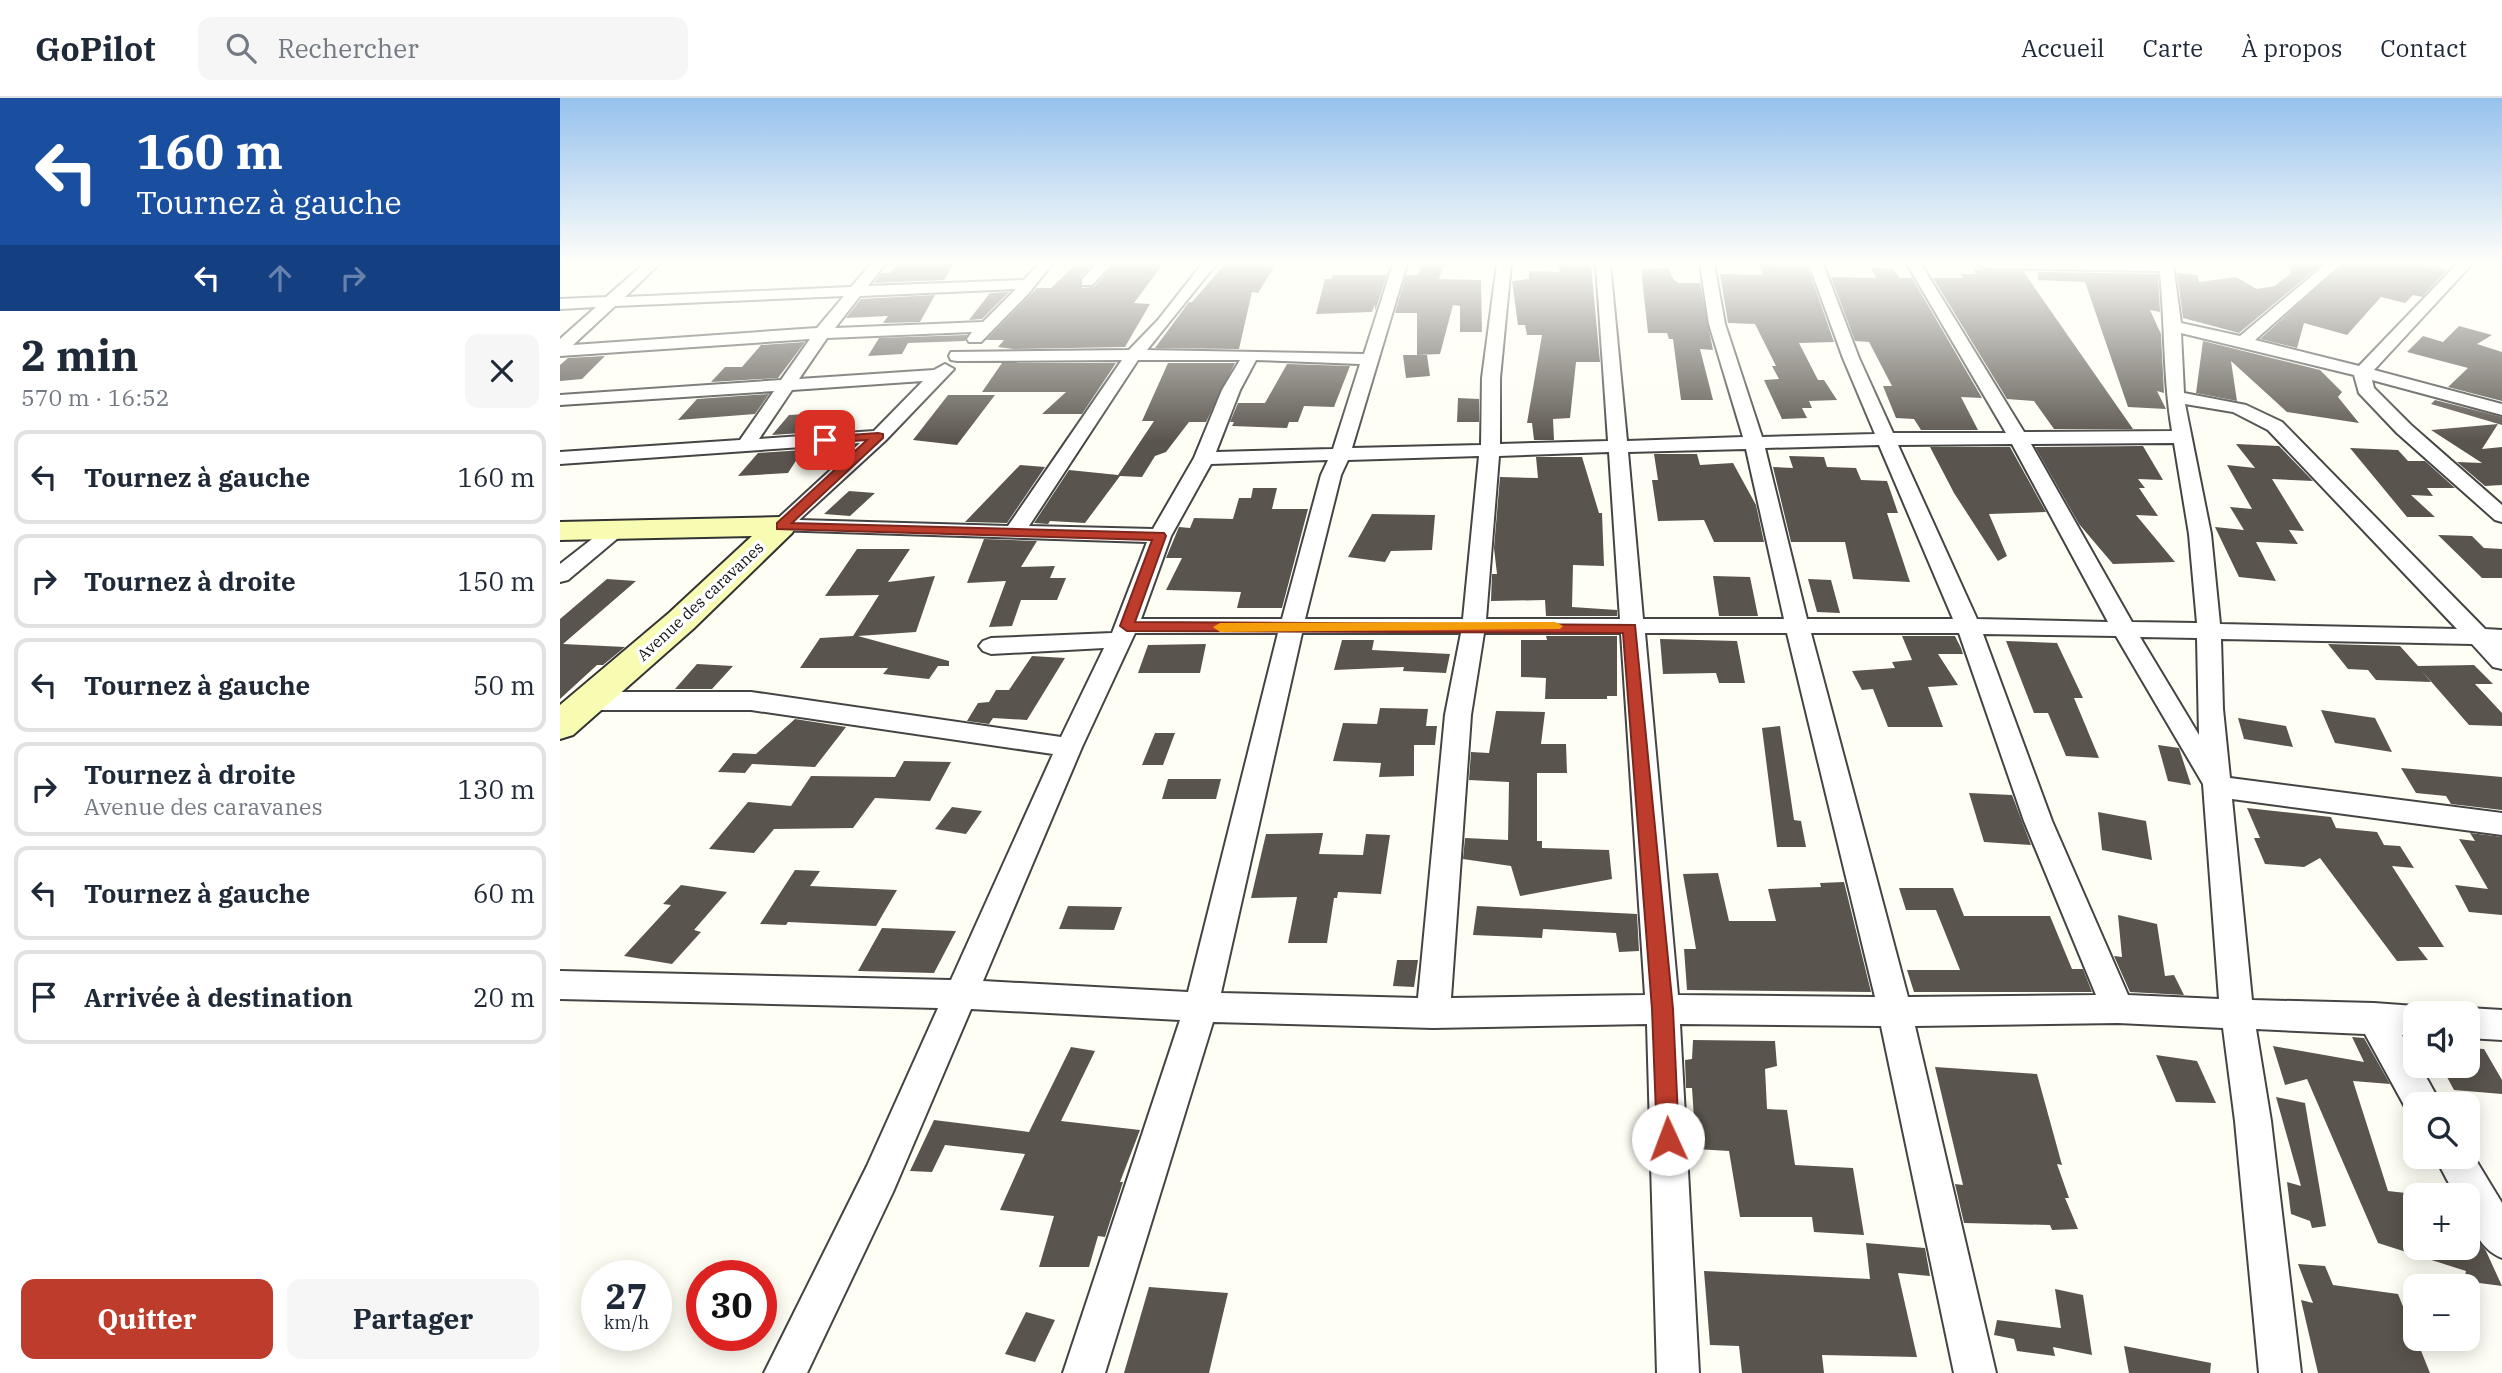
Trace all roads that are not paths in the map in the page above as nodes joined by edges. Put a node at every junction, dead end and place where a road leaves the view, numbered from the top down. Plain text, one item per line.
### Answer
1 (587, 324) edge
2 (830, 324) edge
3 (990, 324) edge
4 (1164, 324) edge
5 (1381, 324) edge
6 (1497, 324) edge
7 (1607, 324) edge
8 (1717, 324) edge
9 (1838, 324) edge
10 (1948, 324) edge
11 (2265, 324) edge
12 (2409, 324) edge
13 (2174, 326) joint
14 (987, 327) junction
15 (822, 333) junction
16 (2243, 342) junction
17 (560, 349) edge
18 (1251, 355) junction
19 (957, 356) junction
20 (1133, 356) junction
21 (1370, 359) junction
22 (2362, 373) junction
23 (939, 375) junction
24 (787, 385) junction
25 (2175, 397) junction
26 (560, 400) edge
27 (2502, 410) edge
28 (878, 436) junction
29 (2182, 437) junction
30 (1887, 439) junction
31 (2019, 439) junction
32 (1755, 442) junction
33 (744, 446) junction
34 (1615, 446) junction
35 (1490, 448) junction
36 (1341, 453) junction
37 (560, 458) edge
38 (1204, 458) junction
39 (2502, 516) edge
40 (781, 526) junction
41 (617, 529) junction
42 (560, 531) edge
43 (1015, 531) junction
44 (1160, 536) junction
45 (560, 575) edge
46 (1474, 625) junction
47 (1798, 626) junction
48 (1968, 626) junction
49 (1291, 628) junction
50 (1630, 628) junction
51 (2123, 628) junction
52 (2209, 630) junction
53 (1124, 633) junction
54 (2491, 637) edge
55 (991, 646) dead end
56 (2502, 661) edge
57 (588, 701) junction
58 (560, 726) edge
59 (1069, 747) junction
60 (2219, 787) junction
61 (2502, 824) edge
62 (560, 985) edge
63 (958, 994) junction
64 (1201, 1007) junction
65 (1662, 1009) junction
66 (2118, 1009) junction
67 (1895, 1012) junction
68 (2237, 1012) junction
69 (1433, 1013) junction
70 (2374, 1018) junction
71 (2403, 1020) edge
72 (2480, 1024) edge
73 (2502, 1025) edge
74 (2416, 1092) edge
75 (2460, 1169) edge
76 (2502, 1239) edge
77 (785, 1373) edge
78 (1084, 1373) edge
79 (1678, 1373) edge
80 (1975, 1373) edge
81 (2280, 1373) edge

1 - 17 street
2 - 15 street
3 - 14 street, Avenue des caravanes
4 - 20 street
5 - 21 street
6 - 35 street
7 - 34 street
8 - 32 street
9 - 30 street
10 - 31 street
11 - 16 street
12 - 22 street
13 - 16 street
13 - 25 street
14 - 15 street
14 - 19 street, Avenue des caravanes
15 - 17 street
15 - 24 street
16 - 22 street
18 - 20 street
18 - 21 street
18 - 38 street
19 - 20 street
19 - 23 street, Avenue des caravanes
20 - 43 street
21 - 36 street
22 - 27 street
22 - 39 street
23 - 24 street
23 - 28 street, Avenue des caravanes
24 - 26 street
24 - 33 street
25 - 29 street
25 - 54 street
28 - 33 street
28 - 40 street, Avenue des caravanes
29 - 31 street
29 - 52 street
30 - 31 street
30 - 32 street
30 - 48 street
31 - 51 street
32 - 34 street
32 - 47 street
33 - 37 street
34 - 35 street
34 - 50 street
35 - 36 street
35 - 46 street
36 - 38 street
36 - 49 street
38 - 44 street
40 - 41 street
40 - 43 street
40 - 57 street, Avenue des caravanes
41 - 42 street
41 - 45 street
43 - 44 street
44 - 53 street
46 - 49 street
46 - 50 street
46 - 69 street
47 - 48 street
47 - 50 street
47 - 67 street
48 - 51 street
48 - 66 street
49 - 53 street
49 - 64 street
50 - 65 street
51 - 52 street
51 - 60 street
52 - 54 street
52 - 60 street
53 - 55 street
53 - 59 street
54 - 56 street
57 - 58 street, Avenue des caravanes
57 - 59 street
59 - 63 street
60 - 61 street
60 - 68 street
62 - 63 street
63 - 64 street
63 - 77 street
64 - 69 street
64 - 78 street
65 - 67 street
65 - 69 street
65 - 79 street
66 - 67 street
66 - 68 street
67 - 80 street
68 - 70 street
68 - 81 street
70 - 71 street
70 - 74 street
72 - 73 street
75 - 76 street

